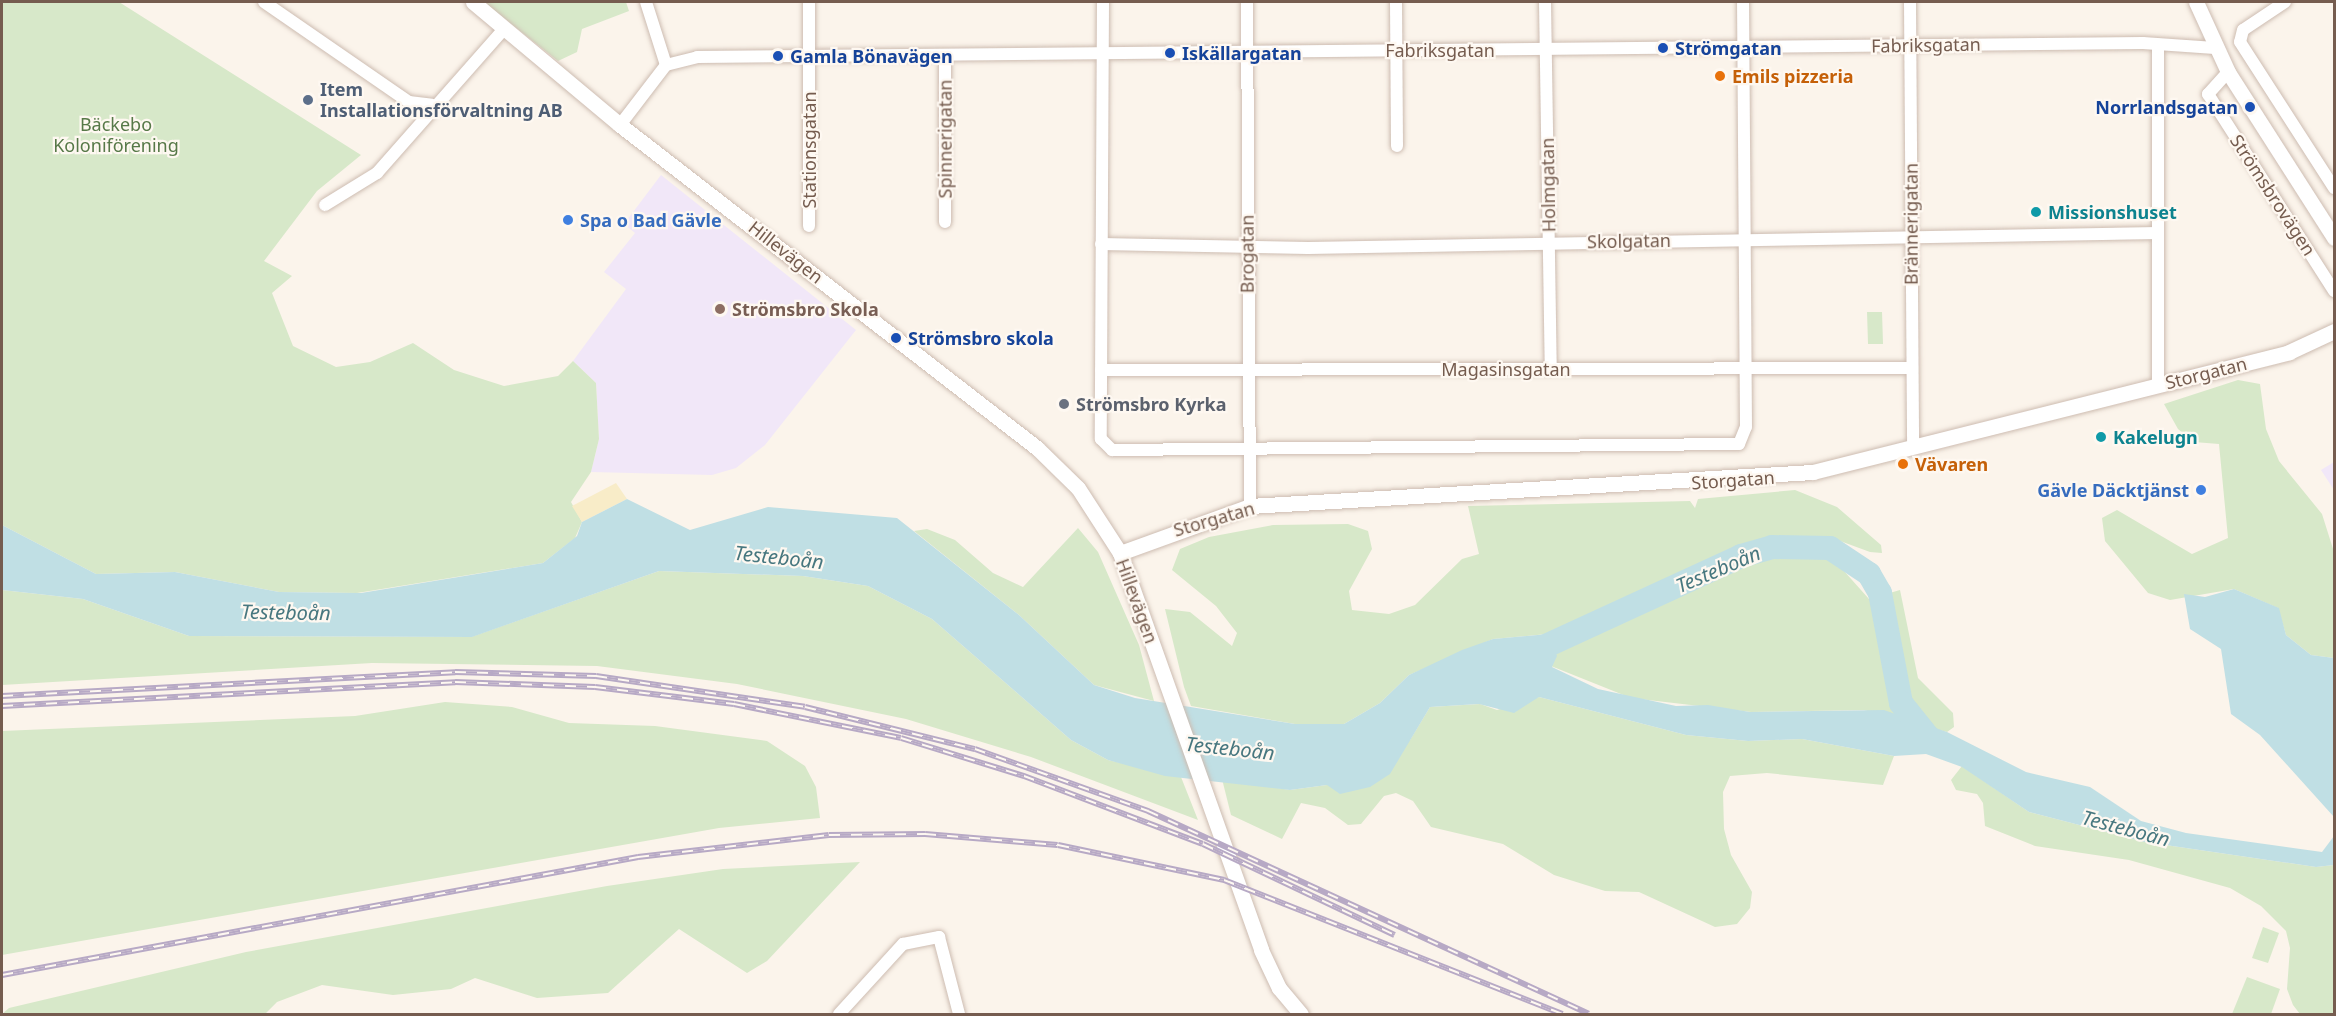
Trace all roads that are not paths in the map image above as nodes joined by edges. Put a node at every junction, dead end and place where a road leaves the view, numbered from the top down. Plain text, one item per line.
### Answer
1 (264, 2) edge
2 (473, 2) edge
3 (646, 2) edge
4 (809, 2) edge
5 (1103, 2) edge
6 (1247, 2) edge
7 (1396, 2) edge
8 (1545, 2) edge
9 (1743, 2) edge
10 (1910, 2) edge
11 (2196, 2) edge
12 (2285, 2) edge
13 (505, 28) junction
14 (1910, 45) junction
15 (2158, 45) junction
16 (1743, 48) junction
17 (2215, 48) junction
18 (1396, 50) junction
19 (1545, 50) junction
20 (1102, 53) junction
21 (1247, 53) junction
22 (945, 55) junction
23 (809, 56) junction
24 (666, 65) junction
25 (2228, 72) junction
26 (432, 105) junction
27 (620, 125) junction
28 (1397, 146) dead end
29 (2334, 188) edge
30 (325, 205) dead end
31 (945, 222) dead end
32 (809, 226) dead end
33 (2158, 233) junction
34 (1911, 237) junction
35 (2334, 238) edge
36 (1744, 239) junction
37 (1549, 242) junction
38 (1101, 244) junction
39 (1247, 245) junction
40 (2334, 291) edge
41 (2334, 331) edge
42 (1912, 368) junction
43 (1246, 369) junction
44 (1551, 369) junction
45 (1746, 369) junction
46 (1101, 370) junction
47 (2158, 386) junction
48 (1913, 447) junction
49 (1246, 449) junction
50 (1250, 506) junction
51 (1120, 553) junction
52 (839, 1014) edge
53 (959, 1014) edge
54 (1301, 1014) edge

1 - 26 street
2 - 13 street, Hillevägen
3 - 24 street
4 - 23 street, Stationsgatan
5 - 20 street
6 - 21 street, Brogatan
7 - 18 street
8 - 19 street, Holmgatan
9 - 16 street
10 - 14 street, Brännerigatan
11 - 17 street, Strömsbrovägen
12 - 29 street
13 - 26 street
13 - 27 street, Hillevägen
14 - 15 street, Fabriksgatan
14 - 16 street, Fabriksgatan
14 - 34 street, Brännerigatan
15 - 17 street, Fabriksgatan
15 - 33 street
16 - 19 street, Fabriksgatan
16 - 36 street
17 - 25 street, Strömsbrovägen
18 - 19 street, Fabriksgatan
18 - 21 street, Fabriksgatan
18 - 28 street
19 - 37 street, Holmgatan
20 - 21 street, Fabriksgatan
20 - 22 street, Fabriksgatan
20 - 38 street
21 - 39 street, Brogatan
22 - 23 street, Fabriksgatan
22 - 31 street, Spinnerigatan
23 - 24 street, Fabriksgatan
23 - 32 street, Stationsgatan
24 - 27 street
25 - 35 street, Strömsbrovägen
25 - 40 street, Strömsbrovägen
26 - 30 street
27 - 51 street, Hillevägen
33 - 34 street, Skolgatan
33 - 47 street
34 - 36 street, Skolgatan
34 - 42 street, Brännerigatan
36 - 37 street, Skolgatan
36 - 45 street
37 - 39 street, Skolgatan
37 - 44 street, Holmgatan
38 - 39 street, Skolgatan
38 - 46 street
39 - 43 street, Brogatan
41 - 47 street, Storgatan
42 - 45 street, Magasinsgatan
42 - 48 street, Brännerigatan
43 - 44 street, Magasinsgatan
43 - 46 street, Magasinsgatan
43 - 49 street, Brogatan
44 - 45 street, Magasinsgatan
45 - 49 street
46 - 49 street
47 - 48 street, Storgatan
48 - 50 street, Storgatan
49 - 50 street, Brogatan
50 - 51 street, Storgatan
51 - 54 street, Hillevägen
52 - 53 street

